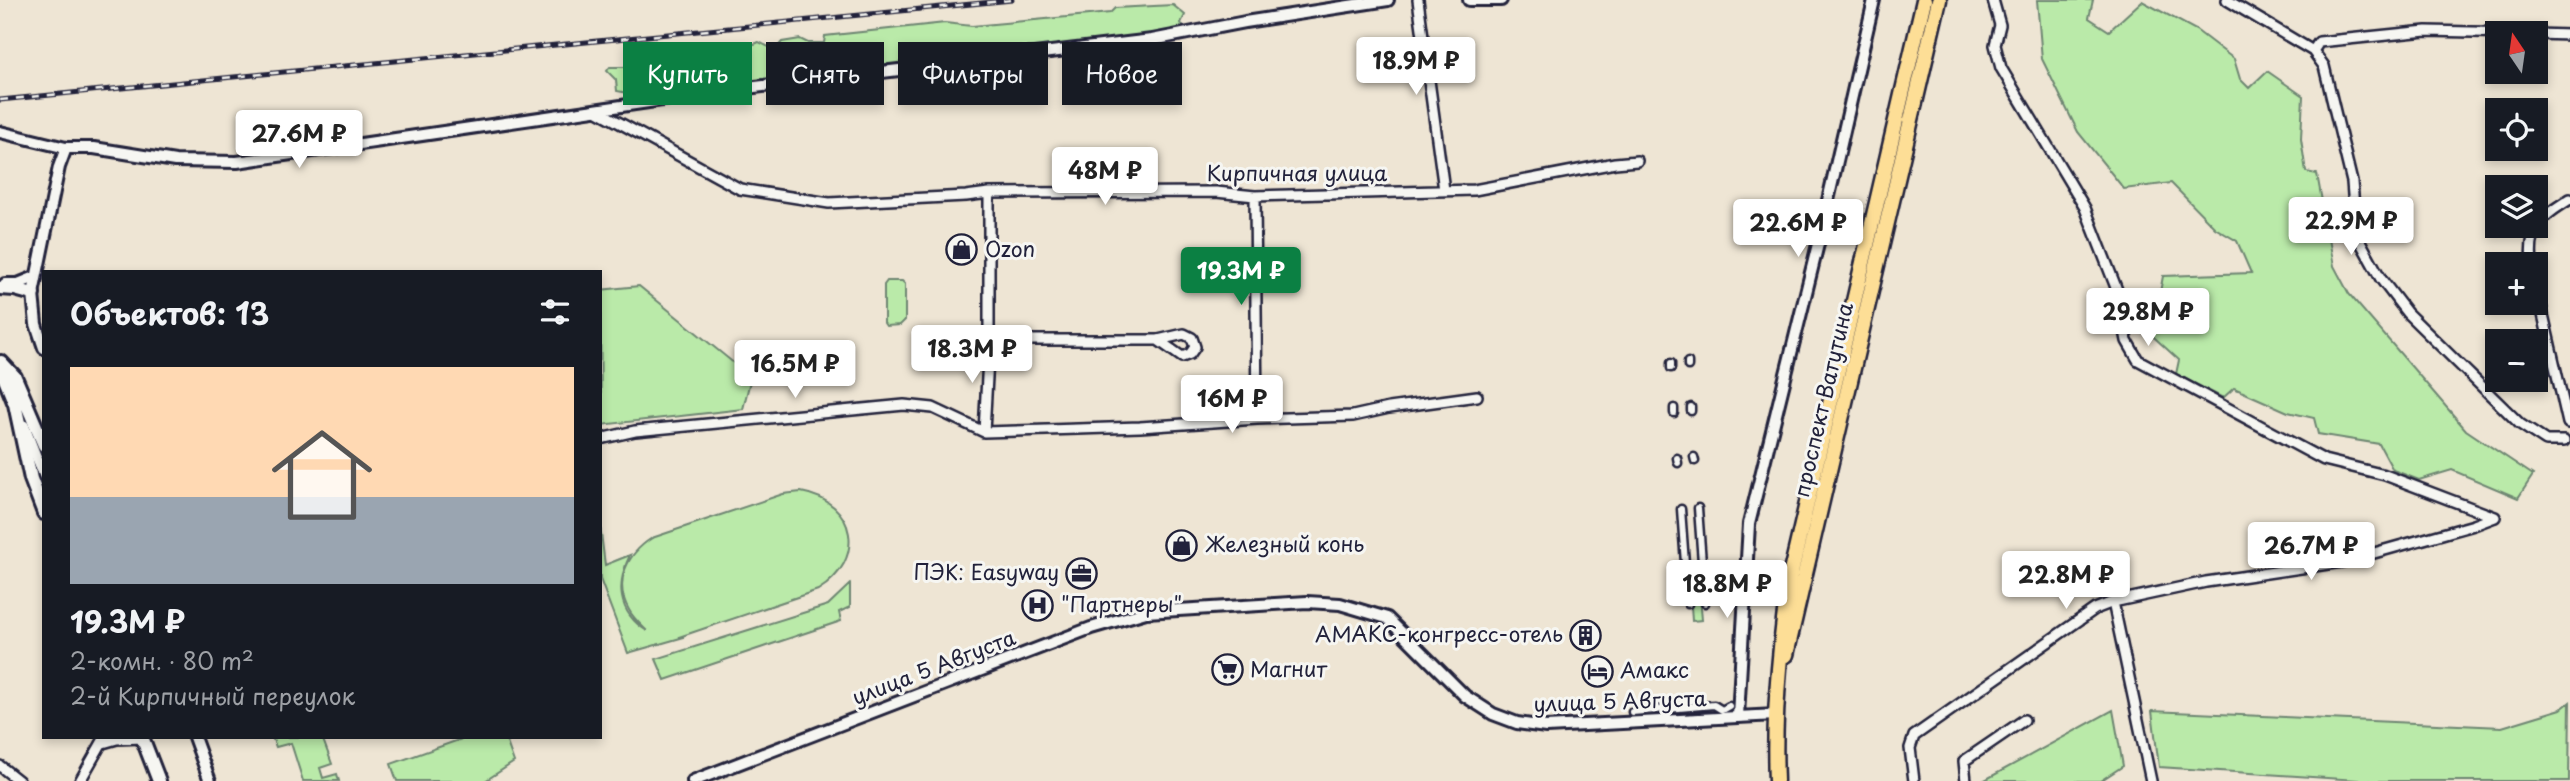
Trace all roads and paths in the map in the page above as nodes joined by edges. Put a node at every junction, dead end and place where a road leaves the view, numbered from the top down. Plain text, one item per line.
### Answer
1 (1388, 0) edge
2 (1418, 0) edge
3 (1469, 0) edge
4 (1501, 0) edge
5 (1874, 0) edge
6 (1993, 0) edge
7 (2227, 0) edge
8 (1930, 4) edge
9 (2485, 32) edge
10 (2548, 34) edge
11 (2570, 35) edge
12 (2313, 51) junction
13 (598, 111) junction
14 (0, 132) edge
15 (66, 148) junction
16 (1637, 161) dead end
17 (1444, 190) junction
18 (989, 193) junction
19 (1255, 195) junction
20 (2570, 199) edge
21 (2531, 252) edge
22 (35, 277) junction
23 (0, 283) edge
24 (0, 289) edge
25 (33, 294) junction
26 (2543, 315) edge
27 (989, 340) junction
28 (1158, 340) dead end
29 (42, 342) edge
30 (0, 361) edge
31 (0, 367) edge
32 (1477, 396) dead end
33 (15, 404) junction
34 (1257, 419) junction
35 (2569, 422) edge
36 (984, 432) junction
37 (42, 439) edge
38 (602, 439) edge
39 (2567, 445) edge
40 (42, 471) edge
41 (42, 508) edge
42 (1698, 508) dead end
43 (1681, 509) dead end
44 (2113, 602) junction
45 (1705, 603) dead end
46 (1688, 604) dead end
47 (1725, 709) dead end
48 (1632, 712) dead end
49 (1776, 715) junction
50 (1738, 716) junction
51 (2024, 720) dead end
52 (144, 739) edge
53 (195, 739) edge
54 (104, 740) edge
55 (0, 766) edge
56 (19, 781) edge
57 (80, 781) edge
58 (159, 781) edge
59 (210, 781) edge
60 (696, 781) edge
61 (1776, 781) edge
62 (1914, 781) edge
63 (1966, 781) edge
64 (2151, 781) edge

1 - 13 street
2 - 17 street
3 - 4 street
5 - 50 street, улица 5 Августа
6 - 44 street
7 - 12 street
8 - 49 main road, проспект Ватутина
9 - 12 street
10 - 11 street
12 - 39 street
13 - 15 street
13 - 18 street, Кирпичная улица
14 - 15 street
15 - 22 street
16 - 17 street, Кирпичная улица
17 - 19 street, Кирпичная улица
18 - 19 street, Кирпичная улица
18 - 27 street
19 - 34 street
20 - 21 street
22 - 23 street
22 - 25 street
24 - 25 main road
25 - 29 street
26 - 35 street
27 - 28 street
27 - 36 street
30 - 37 main road
31 - 33 main road
32 - 34 street
33 - 40 street
33 - 41 main road
34 - 36 street
35 - 39 street
36 - 38 street
42 - 45 street
43 - 46 street
44 - 62 street
44 - 64 street
47 - 48 street
49 - 50 street, улица 5 Августа
49 - 61 main road, проспект Ватутина
50 - 60 street, улица 5 Августа
51 - 63 street
52 - 58 main road
53 - 59 street
54 - 57 street
55 - 56 street

